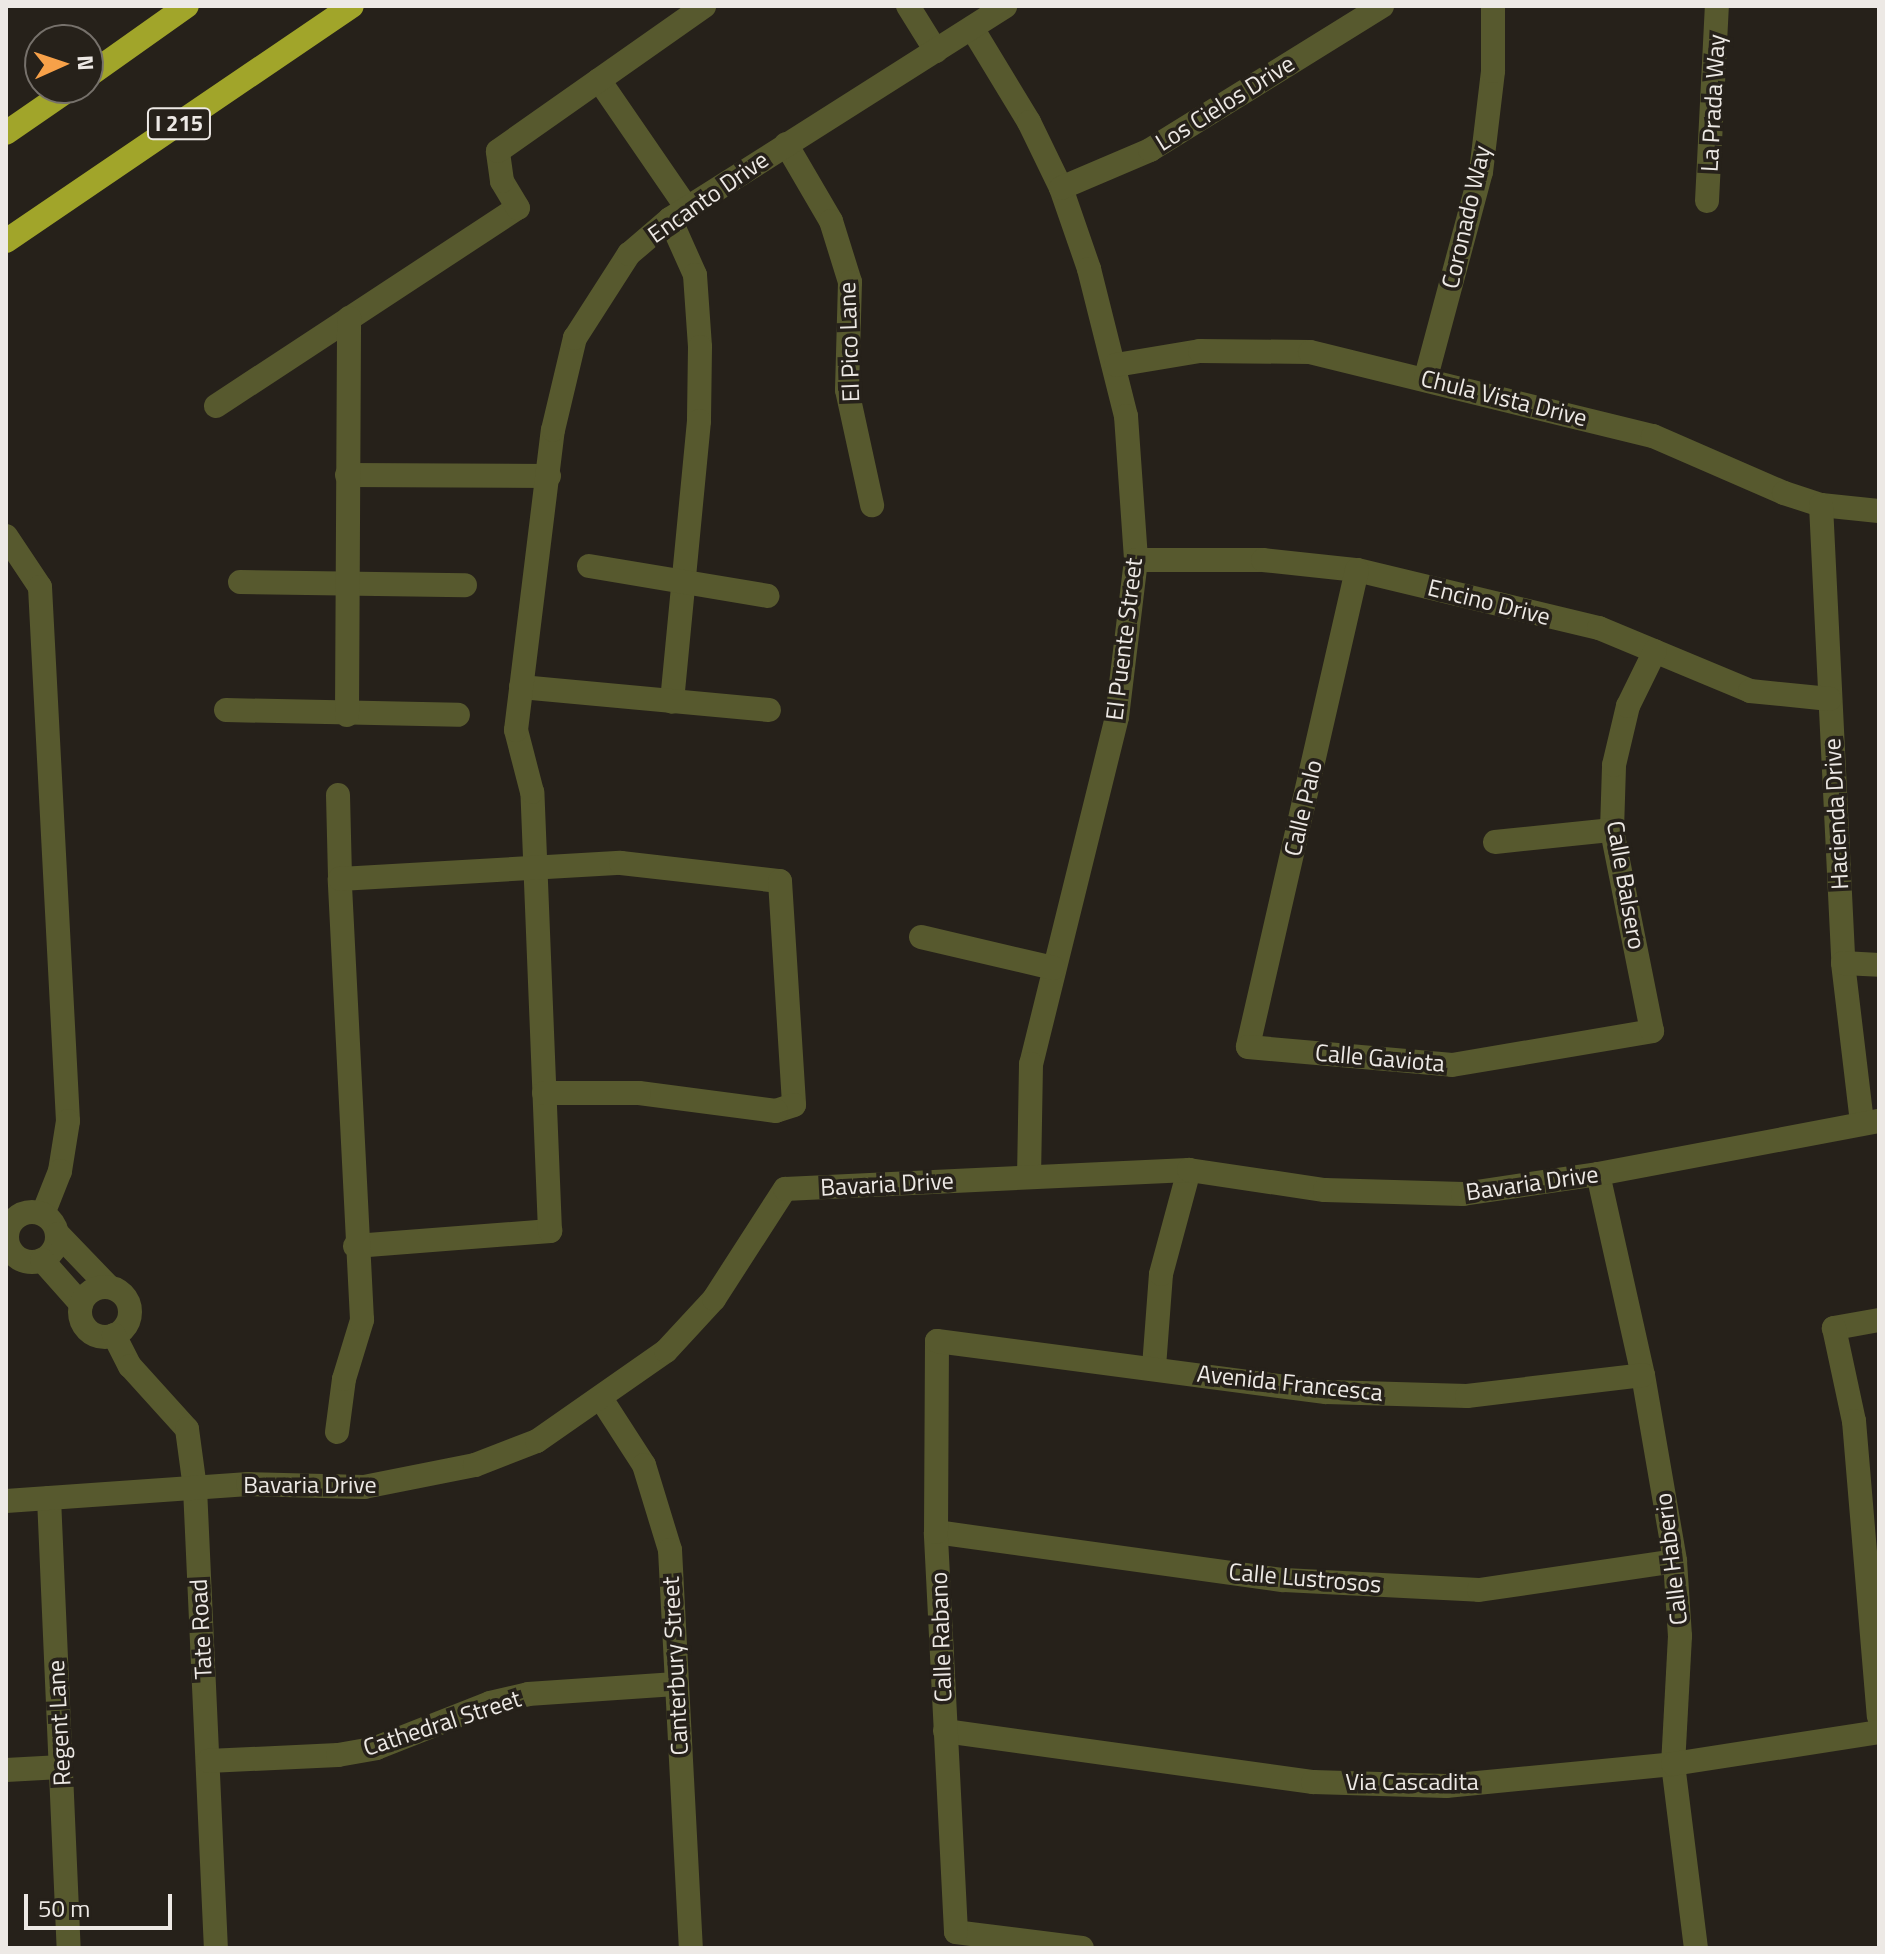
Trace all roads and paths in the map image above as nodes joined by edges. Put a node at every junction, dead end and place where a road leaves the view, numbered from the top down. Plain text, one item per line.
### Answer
1 (187, 6) edge
2 (352, 6) edge
3 (704, 6) edge
4 (908, 6) edge
5 (1382, 6) edge
6 (1493, 6) edge
7 (1717, 6) edge
8 (988, 14) edge
9 (936, 51) junction
10 (104, 65) edge
11 (599, 80) junction
12 (48, 104) edge
13 (6, 133) edge
14 (786, 144) junction
15 (1061, 188) junction
16 (1707, 201) dead end
17 (678, 213) junction
18 (6, 241) edge
19 (349, 318) junction
20 (1116, 365) junction
21 (1426, 377) junction
22 (216, 406) dead end
23 (347, 475) junction
24 (549, 476) junction
25 (872, 505) dead end
26 (1821, 505) junction
27 (1879, 511) edge
28 (6, 536) edge
29 (1136, 560) junction
30 (589, 566) dead end
31 (1357, 570) junction
32 (240, 582) dead end
33 (684, 582) junction
34 (348, 584) junction
35 (465, 585) dead end
36 (768, 596) dead end
37 (1655, 651) junction
38 (521, 687) junction
39 (1830, 699) junction
40 (672, 702) junction
41 (226, 710) dead end
42 (769, 710) dead end
43 (347, 715) junction
44 (458, 715) dead end
45 (338, 795) dead end
46 (1612, 830) junction
47 (1495, 842) dead end
48 (537, 866) junction
49 (340, 879) junction
50 (921, 937) dead end
51 (1843, 963) junction
52 (1879, 965) edge
53 (1053, 968) junction
54 (1652, 1031) joint
55 (1248, 1047) joint
56 (544, 1093) junction
57 (1870, 1122) edge
58 (1189, 1170) junction
59 (1598, 1174) junction
60 (1029, 1177) junction
61 (43, 1214) junction
62 (58, 1234) junction
63 (355, 1246) junction
64 (22, 1261) edge
65 (108, 1286) junction
66 (81, 1304) junction
67 (1879, 1320) edge
68 (114, 1335) junction
69 (937, 1341) joint
70 (1154, 1367) junction
71 (1643, 1375) junction
72 (602, 1400) junction
73 (337, 1432) dead end
74 (195, 1488) junction
75 (49, 1498) junction
76 (6, 1501) edge
77 (1870, 1525) edge
78 (936, 1532) junction
79 (1675, 1561) junction
80 (676, 1684) junction
81 (1879, 1716) edge
82 (945, 1731) junction
83 (1879, 1732) edge
84 (208, 1761) junction
85 (1673, 1764) junction
86 (61, 1767) junction
87 (6, 1770) edge
88 (69, 1948) edge
89 (216, 1948) edge
90 (691, 1948) edge
91 (1082, 1948) edge
92 (1696, 1948) edge

1 - 10 highway
2 - 18 highway, I 215
3 - 11 street
4 - 9 street
5 - 15 street, Los Cielos Drive
6 - 21 street, Coronado Way
7 - 16 street, La Prada Way
8 - 9 street, Encanto Drive
8 - 15 street, El Puente Street
9 - 14 street, Encanto Drive
11 - 17 street
11 - 19 street
12 - 13 highway
14 - 17 street, Encanto Drive
14 - 25 street, El Pico Lane
15 - 20 street, El Puente Street
17 - 24 street, Encanto Drive
17 - 33 street
19 - 22 street
19 - 23 street
20 - 21 street, Chula Vista Drive
20 - 29 street, El Puente Street
21 - 26 street, Chula Vista Drive
23 - 24 street
23 - 34 street
24 - 38 street, Encanto Drive
26 - 27 street, Chula Vista Drive
26 - 39 street, Hacienda Drive
28 - 61 street
29 - 31 street, Encino Drive
29 - 53 street, El Puente Street
30 - 33 street
31 - 37 street, Encino Drive
31 - 55 street, Calle Palo
32 - 34 street
33 - 36 street
33 - 40 street
34 - 35 street
34 - 43 street
37 - 39 street, Encino Drive
37 - 46 street, Calle Balsero
38 - 40 street
38 - 48 street, Encanto Drive
39 - 51 street, Hacienda Drive
40 - 42 street
41 - 43 street
43 - 44 street
45 - 49 street
46 - 47 street
46 - 54 street, Calle Balsero
48 - 49 street
48 - 56 street
48 - 56 street
49 - 63 street
50 - 53 street
51 - 52 street
51 - 57 street, Hacienda Drive
53 - 60 street, El Puente Street
54 - 55 street, Calle Gaviota
56 - 63 street
57 - 59 street, Bavaria Drive
58 - 59 street, Bavaria Drive
58 - 60 street, Bavaria Drive
58 - 70 street
59 - 71 street, Calle Haberio
60 - 72 street, Bavaria Drive
61 - 62 street
61 - 64 street
62 - 64 street
62 - 65 street
63 - 73 street
64 - 66 street
65 - 66 street
65 - 68 street
66 - 68 street
67 - 77 street
68 - 74 street, Tate Road
69 - 70 street, Avenida Francesca
69 - 78 street, Calle Rabano
70 - 71 street, Avenida Francesca
71 - 79 street, Calle Haberio
72 - 74 street, Bavaria Drive
72 - 80 street, Canterbury Street
74 - 75 street, Bavaria Drive
74 - 84 street, Tate Road
75 - 76 street, Bavaria Drive
75 - 86 street, Regent Lane
77 - 81 street
78 - 79 street, Calle Lustrosos
78 - 82 street, Calle Rabano
79 - 85 street, Calle Haberio
80 - 84 street, Cathedral Street
80 - 90 street, Canterbury Street
82 - 85 street, Via Cascadita
82 - 91 street, Calle Rabano
83 - 85 street, Via Cascadita
84 - 89 street, Tate Road
85 - 92 street, Calle Haberio
86 - 87 street
86 - 88 street, Regent Lane

